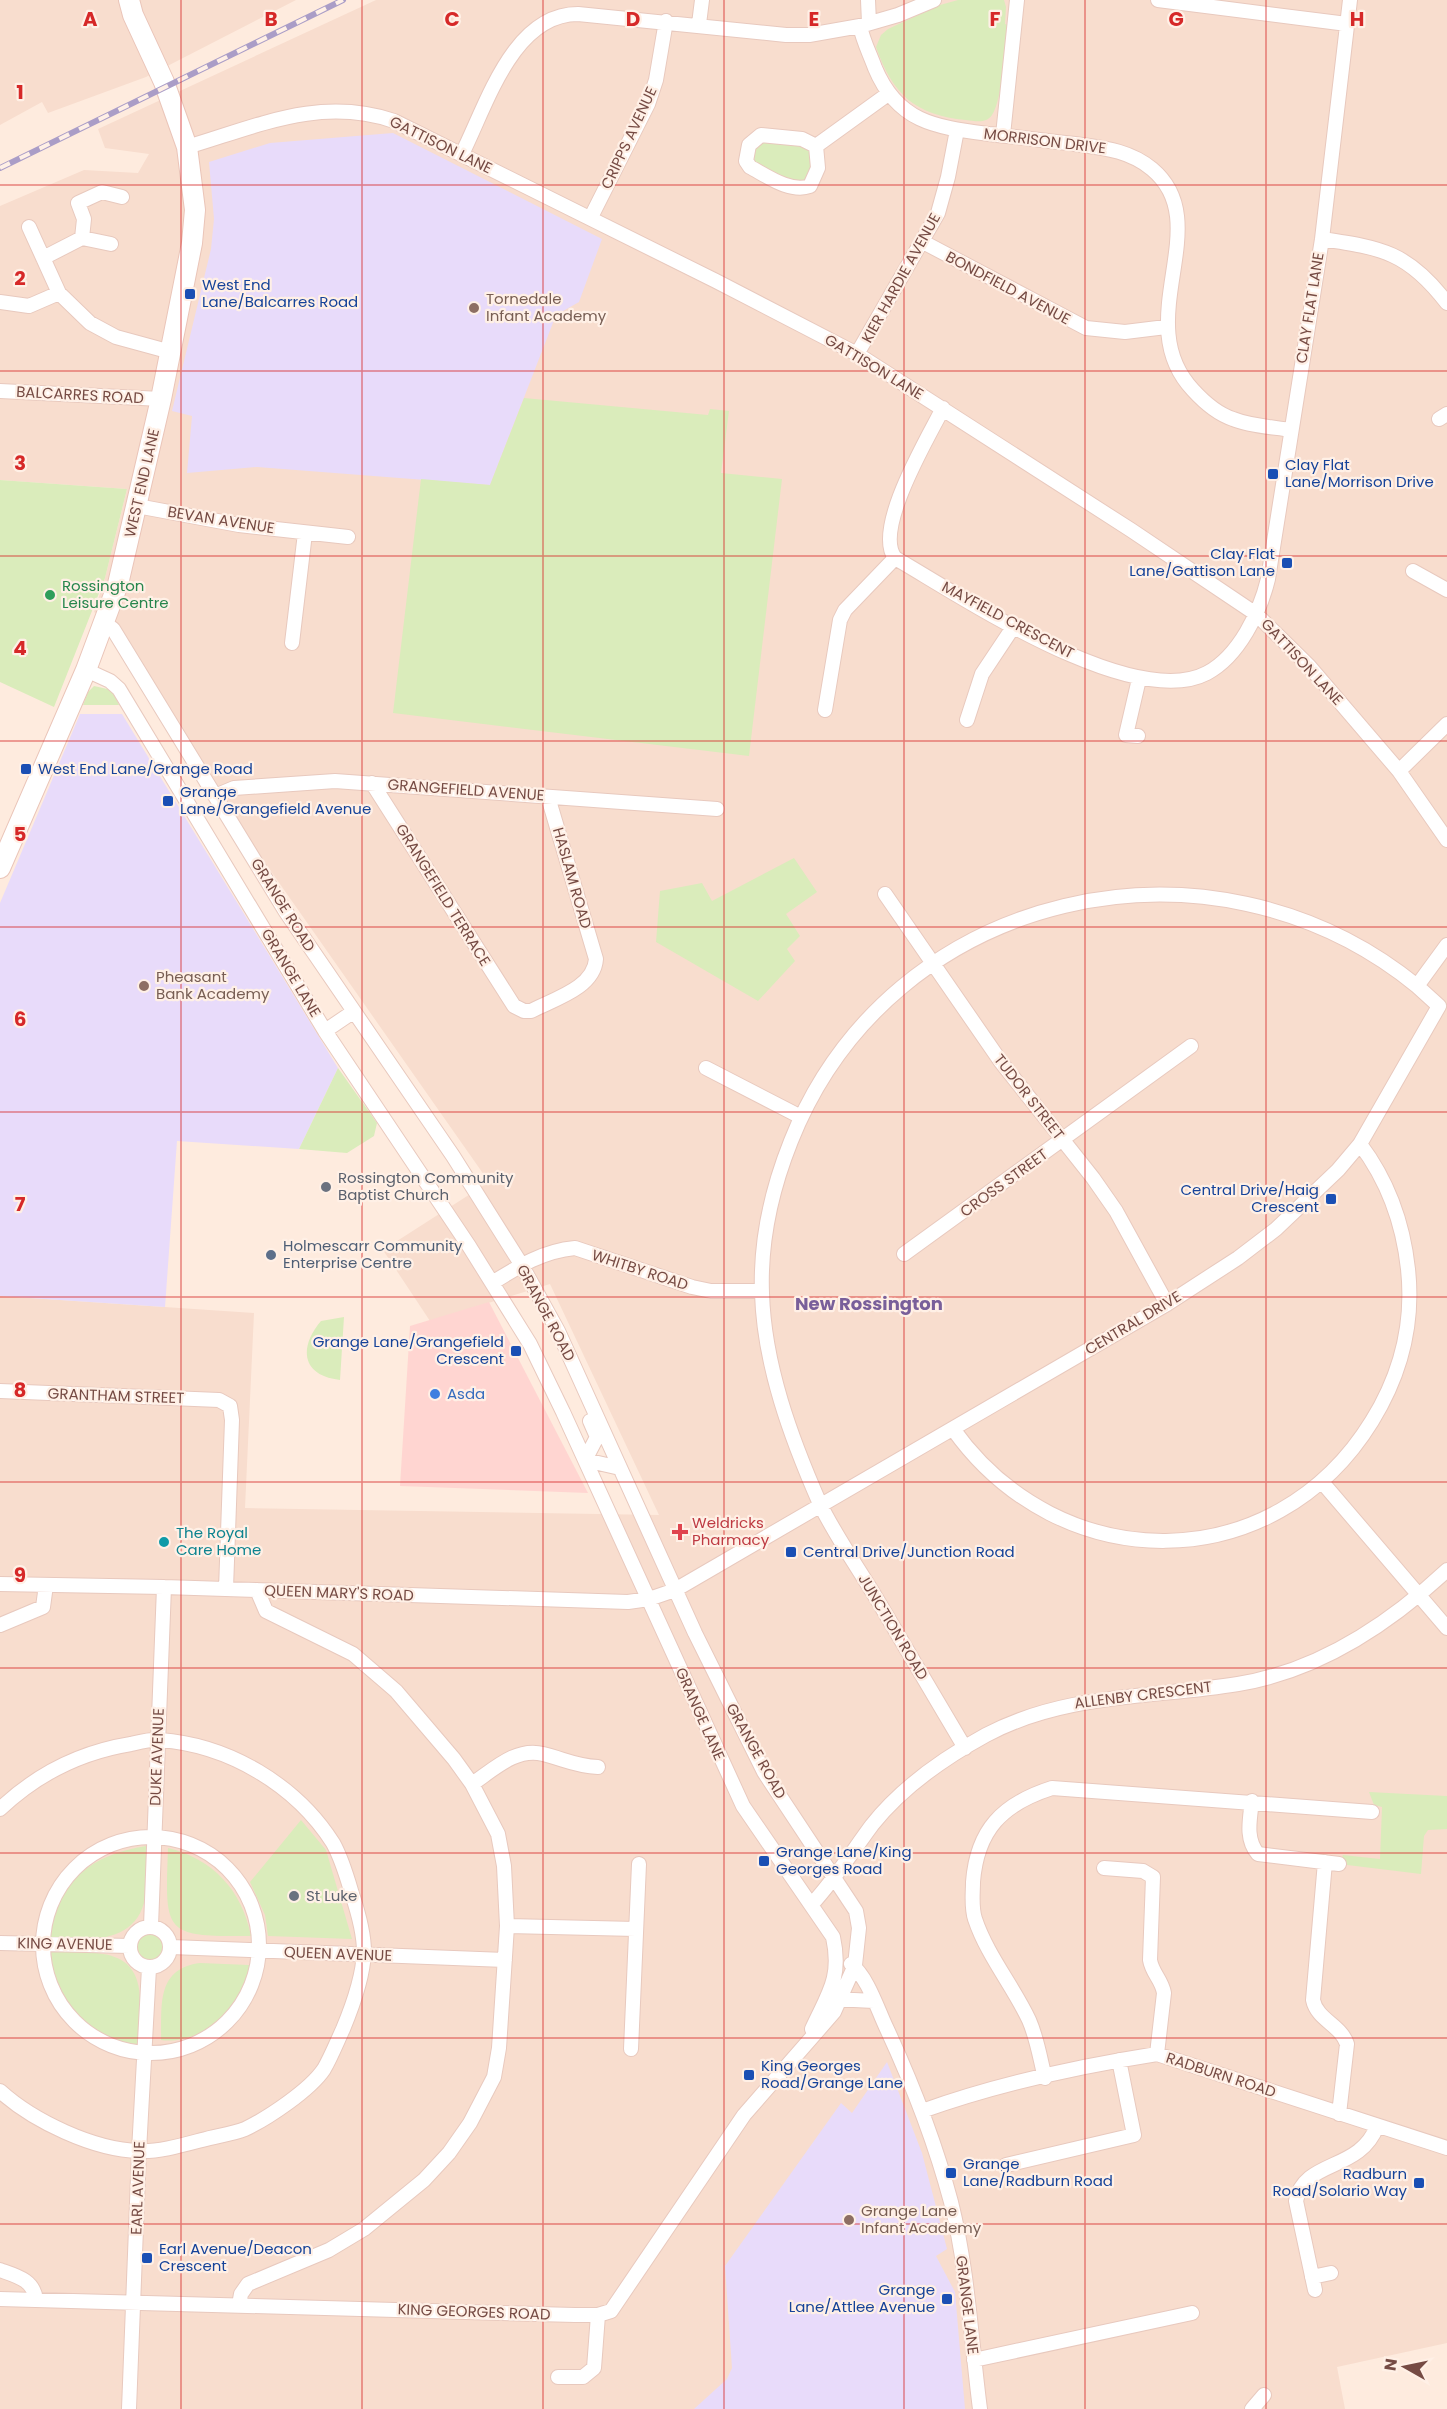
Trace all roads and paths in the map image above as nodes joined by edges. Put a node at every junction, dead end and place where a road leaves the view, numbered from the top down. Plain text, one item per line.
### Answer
1 (129, 0) edge
2 (702, 0) edge
3 (868, 0) edge
4 (934, 0) edge
5 (1017, 0) edge
6 (1158, 0) edge
7 (1350, 0) edge
8 (1209, 3) edge
9 (666, 21) junction
10 (699, 24) junction
11 (865, 24) junction
12 (1347, 24) junction
13 (888, 94) junction
14 (957, 130) junction
15 (1003, 135) junction
16 (816, 146) junction
17 (187, 147) junction
18 (462, 154) junction
19 (122, 197) dead end
20 (591, 218) junction
21 (29, 227) dead end
22 (82, 238) junction
23 (1322, 239) junction
24 (923, 242) junction
25 (111, 244) dead end
26 (43, 258) junction
27 (59, 293) junction
28 (0, 302) edge
29 (1447, 303) edge
30 (1166, 327) junction
31 (171, 352) junction
32 (857, 354) junction
33 (0, 391) edge
34 (161, 399) junction
35 (943, 408) junction
36 (1291, 430) junction
37 (137, 506) junction
38 (305, 533) junction
39 (348, 537) dead end
40 (895, 558) junction
41 (1413, 572) dead end
42 (1447, 590) edge
43 (1256, 614) junction
44 (105, 623) junction
45 (1014, 626) junction
46 (292, 643) dead end
47 (86, 670) junction
48 (1139, 679) junction
49 (825, 710) dead end
50 (967, 720) dead end
51 (1447, 724) edge
52 (1138, 736) dead end
53 (1399, 771) junction
54 (372, 783) junction
55 (213, 793) junction
56 (548, 797) junction
57 (189, 804) junction
58 (717, 808) dead end
59 (1447, 840) edge
60 (0, 868) edge
61 (885, 894) dead end
62 (1447, 945) edge
63 (596, 959) joint
64 (933, 963) junction
65 (1417, 986) junction
66 (1443, 1010) edge
67 (353, 1012) junction
68 (325, 1031) junction
69 (1191, 1046) dead end
70 (706, 1068) dead end
71 (801, 1116) junction
72 (1063, 1141) junction
73 (1360, 1144) junction
74 (904, 1254) dead end
75 (521, 1264) junction
76 (492, 1283) junction
77 (762, 1291) junction
78 (1167, 1304) junction
79 (581, 1382) junction
80 (0, 1391) edge
81 (953, 1429) junction
82 (585, 1460) junction
83 (620, 1468) junction
84 (1322, 1482) junction
85 (822, 1506) junction
86 (1447, 1570) edge
87 (0, 1584) edge
88 (46, 1586) junction
89 (164, 1587) junction
90 (226, 1589) junction
91 (257, 1590) junction
92 (675, 1590) junction
93 (1419, 1596) junction
94 (649, 1599) junction
95 (0, 1625) edge
96 (1447, 1628) edge
97 (158, 1739) junction
98 (965, 1748) junction
99 (598, 1767) dead end
100 (472, 1784) junction
101 (1252, 1801) junction
102 (0, 1809) edge
103 (1371, 1812) dead end
104 (154, 1837) junction
105 (1324, 1862) junction
106 (639, 1863) dead end
107 (1339, 1864) dead end
108 (1104, 1868) dead end
109 (836, 1878) junction
110 (812, 1904) junction
111 (151, 1926) junction
112 (507, 1926) junction
113 (636, 1929) junction
114 (0, 1942) edge
115 (43, 1943) junction
116 (130, 1946) junction
117 (171, 1947) junction
118 (259, 1951) junction
119 (364, 1955) junction
120 (836, 1956) junction
121 (505, 1960) junction
122 (855, 1967) junction
123 (149, 1968) junction
124 (835, 2000) junction
125 (874, 2001) junction
126 (632, 2049) dead end
127 (144, 2054) junction
128 (1157, 2054) junction
129 (1119, 2060) junction
130 (1045, 2078) junction
131 (0, 2091) edge
132 (922, 2110) junction
133 (1340, 2114) junction
134 (1377, 2126) junction
135 (1447, 2148) edge
136 (139, 2151) junction
137 (1006, 2165) dead end
138 (0, 2270) edge
139 (1331, 2273) dead end
140 (0, 2299) edge
141 (36, 2300) junction
142 (134, 2302) junction
143 (239, 2305) junction
144 (1192, 2313) dead end
145 (598, 2315) junction
146 (974, 2360) junction
147 (558, 2377) dead end
148 (1264, 2395) dead end
149 (1254, 2408) edge
150 (129, 2409) edge
151 (980, 2409) edge

1 - 17 street, WEST END LANE
2 - 10 street
3 - 11 street, MORRISON DRIVE
4 - 11 street
5 - 15 street
6 - 8 street
7 - 12 street, CLAY FLAT LANE
8 - 12 street
9 - 10 street
9 - 18 street
9 - 20 street, CRIPPS AVENUE
10 - 11 street
11 - 13 street, MORRISON DRIVE
12 - 23 street, CLAY FLAT LANE
13 - 14 street, MORRISON DRIVE
13 - 16 street
14 - 15 street, MORRISON DRIVE
14 - 24 street, KIER HARDIE AVENUE
15 - 30 street, MORRISON DRIVE
16 - 16 street
17 - 18 street, GATTISON LANE
17 - 31 street, WEST END LANE
18 - 20 street, GATTISON LANE
19 - 22 street
20 - 32 street, GATTISON LANE
21 - 26 street
22 - 25 street
22 - 26 street
23 - 29 street
23 - 36 street, CLAY FLAT LANE
24 - 30 street, BONDFIELD AVENUE
24 - 32 street, KIER HARDIE AVENUE
26 - 27 street
27 - 28 street
27 - 31 street
30 - 36 street, MORRISON DRIVE
31 - 34 street, WEST END LANE
32 - 35 street, GATTISON LANE
33 - 34 street, BALCARRES ROAD
34 - 37 street, WEST END LANE
35 - 40 street
35 - 43 street, GATTISON LANE
36 - 43 street, CLAY FLAT LANE
37 - 38 street, BEVAN AVENUE
37 - 44 street, WEST END LANE
38 - 39 street, BEVAN AVENUE
38 - 46 street
40 - 45 street, MAYFIELD CRESCENT
40 - 49 street
41 - 42 street
43 - 48 street, MAYFIELD CRESCENT
43 - 53 street, GATTISON LANE
44 - 47 street, WEST END LANE
44 - 55 street, GRANGE ROAD
45 - 48 street, MAYFIELD CRESCENT
45 - 50 street
47 - 57 street, GRANGE LANE
47 - 60 street, WEST END LANE
48 - 52 street
51 - 53 street
53 - 59 street, GATTISON LANE
54 - 55 street, GRANGEFIELD AVENUE
54 - 56 street, GRANGEFIELD AVENUE
54 - 63 street, GRANGEFIELD TERRACE
55 - 57 street, GRANGEFIELD AVENUE
55 - 67 street, GRANGE ROAD
56 - 58 street, GRANGEFIELD AVENUE
56 - 63 street, HASLAM ROAD
57 - 68 street, GRANGE LANE
61 - 64 street, TUDOR STREET
62 - 65 street
64 - 65 street, CENTRAL DRIVE
64 - 71 street, JUNCTION ROAD
64 - 72 street, TUDOR STREET
65 - 66 street, CENTRAL DRIVE
66 - 73 street, CENTRAL DRIVE
67 - 68 street
67 - 75 street, GRANGE ROAD
68 - 76 street, GRANGE LANE
69 - 72 street, CROSS STREET
70 - 71 street
71 - 77 street, JUNCTION ROAD
72 - 74 street, CROSS STREET
72 - 78 street, TUDOR STREET
73 - 78 street, CENTRAL DRIVE
73 - 84 street
75 - 76 street
75 - 77 street, WHITBY ROAD
75 - 79 street, GRANGE ROAD
76 - 82 street, GRANGE LANE
77 - 85 street, JUNCTION ROAD
78 - 81 street, CENTRAL DRIVE
79 - 82 street
79 - 83 street, GRANGE ROAD
80 - 90 street, GRANTHAM STREET
81 - 84 street
81 - 85 street, CENTRAL DRIVE
82 - 83 street
82 - 94 street, GRANGE LANE
83 - 92 street, GRANGE ROAD
84 - 93 street
85 - 92 street, CENTRAL DRIVE
85 - 98 street, JUNCTION ROAD
86 - 93 street, ALLENBY CRESCENT
87 - 88 street, QUEEN MARY'S ROAD
88 - 89 street, QUEEN MARY'S ROAD
88 - 95 street
89 - 90 street, QUEEN MARY'S ROAD
89 - 97 street, DUKE AVENUE
90 - 91 street, QUEEN MARY'S ROAD
91 - 94 street, QUEEN MARY'S ROAD
91 - 100 street
92 - 94 street, QUEEN MARY'S ROAD
92 - 109 street, GRANGE ROAD
93 - 96 street
93 - 98 street, ALLENBY CRESCENT
94 - 110 street, GRANGE LANE
97 - 102 street
97 - 104 street, DUKE AVENUE
97 - 119 street
98 - 109 street, ALLENBY CRESCENT
99 - 100 street
100 - 112 street
101 - 103 street
101 - 105 street
101 - 130 street
104 - 111 street, DUKE AVENUE
104 - 115 street
104 - 118 street
105 - 107 street
105 - 133 street
106 - 113 street
108 - 128 street
109 - 110 street, ALLENBY CRESCENT
109 - 122 street, GRANGE ROAD
110 - 120 street, GRANGE LANE
111 - 116 street
111 - 117 street
112 - 113 street
112 - 121 street
113 - 126 street
114 - 115 street, KING AVENUE
115 - 116 street, KING AVENUE
115 - 127 street
116 - 123 street
117 - 118 street, QUEEN AVENUE
117 - 123 street
118 - 119 street, QUEEN AVENUE
118 - 127 street
119 - 121 street, QUEEN AVENUE
119 - 136 street
120 - 122 street
120 - 124 street, GRANGE LANE
121 - 143 street
122 - 124 street, GRANGE ROAD
122 - 125 street, GRANGE LANE
123 - 127 street, EARL AVENUE
124 - 125 street
124 - 145 street, GRANGE LANE
125 - 132 street, GRANGE LANE
127 - 136 street, EARL AVENUE
128 - 129 street, RADBURN ROAD
128 - 133 street, RADBURN ROAD
129 - 130 street, RADBURN ROAD
129 - 137 street
130 - 132 street, RADBURN ROAD
131 - 136 street
132 - 146 street, GRANGE LANE
133 - 134 street, RADBURN ROAD
134 - 135 street, RADBURN ROAD
134 - 139 street
136 - 142 street, EARL AVENUE
138 - 141 street
140 - 141 street, KING GEORGES ROAD
141 - 142 street, KING GEORGES ROAD
142 - 143 street, KING GEORGES ROAD
142 - 150 street, EARL AVENUE
143 - 145 street, KING GEORGES ROAD
144 - 146 street
145 - 147 street
146 - 151 street, GRANGE LANE
148 - 149 street

